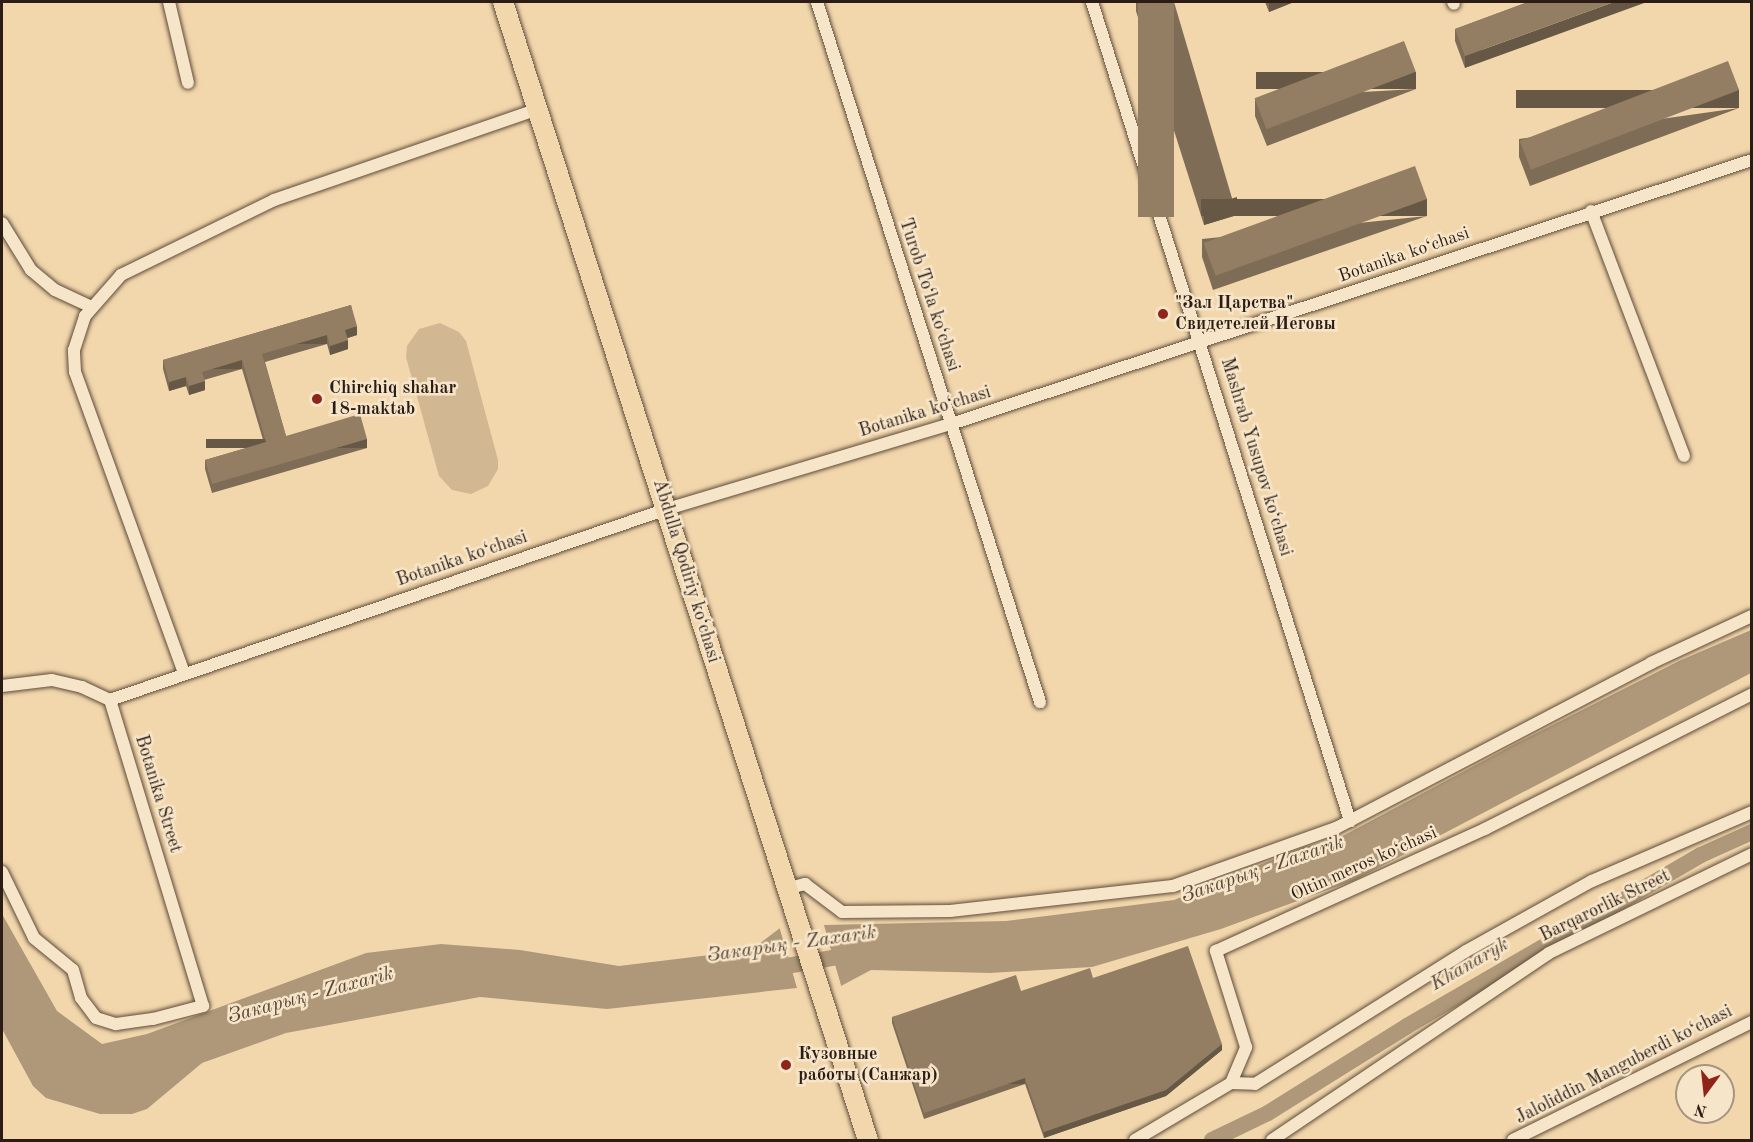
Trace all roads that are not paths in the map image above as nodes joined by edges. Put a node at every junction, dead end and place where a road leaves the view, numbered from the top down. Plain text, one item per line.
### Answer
1 (169, 2) edge
2 (503, 2) edge
3 (817, 2) edge
4 (1092, 2) edge
5 (188, 83) dead end
6 (539, 110) junction
7 (1752, 160) edge
8 (1592, 211) junction
9 (2, 224) edge
10 (91, 307) junction
11 (1202, 342) junction
12 (951, 424) junction
13 (1684, 456) dead end
14 (667, 509) junction
15 (1752, 616) edge
16 (184, 673) junction
17 (2, 686) edge
18 (1752, 694) edge
19 (110, 699) junction
20 (1041, 702) dead end
21 (1752, 812) edge
22 (1350, 821) junction
23 (1752, 854) edge
24 (2, 872) edge
25 (785, 889) junction
26 (1752, 1022) edge
27 (1231, 1083) junction
28 (868, 1140) edge
29 (1135, 1140) edge
30 (1272, 1140) edge
31 (1513, 1140) edge

1 - 5 street
2 - 6 main road, Abdulla Qodiriy ko‘chasi
3 - 12 street, Turob To‘la ko‘chasi
4 - 11 street, Mashrab Yusupov ko‘chasi
6 - 10 street
6 - 14 main road, Abdulla Qodiriy ko‘chasi
7 - 8 street, Botanika ko‘chasi
8 - 11 street, Botanika ko‘chasi
8 - 13 street
9 - 10 street
10 - 16 street
11 - 12 street, Botanika ko‘chasi
11 - 22 street, Mashrab Yusupov ko‘chasi
12 - 14 street, Botanika ko‘chasi
12 - 20 street, Turob To‘la ko‘chasi
14 - 16 street, Botanika ko‘chasi
14 - 25 main road, Abdulla Qodiriy ko‘chasi
15 - 22 street
16 - 19 street, Botanika ko‘chasi
17 - 19 street
18 - 27 street, Oltin meros ko‘chasi
19 - 24 street, Botanika Street
21 - 27 street
22 - 25 street
23 - 30 street, Barqarorlik Street
25 - 28 main road, Abdulla Qodiriy ko‘chasi
26 - 31 street, Jaloliddin Manguberdi ko‘chasi
27 - 29 street

